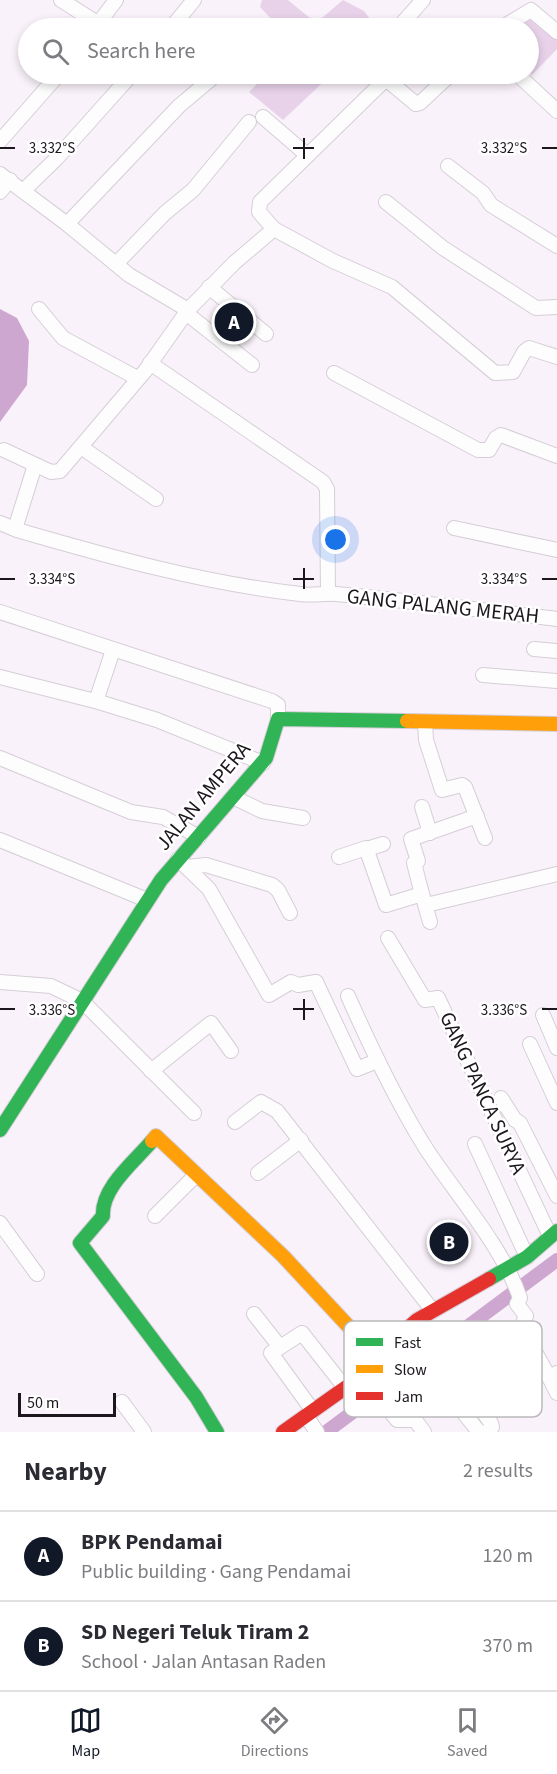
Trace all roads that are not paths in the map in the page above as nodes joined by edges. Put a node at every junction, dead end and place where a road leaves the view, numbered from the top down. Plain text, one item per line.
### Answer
1 (62, 0) edge
2 (116, 0) edge
3 (194, 0) edge
4 (423, 0) edge
5 (87, 18) edge
6 (105, 18) edge
7 (179, 18) edge
8 (407, 18) edge
9 (518, 18) edge
10 (557, 32) edge
11 (50, 84) edge
12 (123, 84) edge
13 (205, 84) edge
14 (381, 84) edge
15 (397, 84) edge
16 (440, 84) edge
17 (528, 84) edge
18 (557, 111) edge
19 (263, 117) dead end
20 (249, 122) dead end
21 (0, 141) edge
22 (306, 154) junction
23 (448, 166) dead end
24 (5, 177) edge
25 (23, 191) junction
26 (0, 192) edge
27 (386, 202) dead end
28 (67, 224) junction
29 (274, 228) junction
30 (557, 246) edge
31 (116, 264) junction
32 (209, 287) junction
33 (557, 307) edge
34 (39, 309) dead end
35 (187, 312) junction
36 (266, 334) dead end
37 (557, 357) edge
38 (150, 363) junction
39 (252, 365) dead end
40 (334, 373) dead end
41 (137, 378) junction
42 (81, 447) junction
43 (4, 450) dead end
44 (557, 456) edge
45 (35, 465) junction
46 (156, 499) dead end
47 (0, 523) edge
48 (454, 528) dead end
49 (15, 529) junction
50 (557, 550) edge
51 (328, 593) junction
52 (0, 612) edge
53 (557, 619) edge
54 (534, 649) dead end
55 (113, 650) junction
56 (557, 651) edge
57 (483, 675) dead end
58 (0, 677) edge
59 (557, 681) edge
60 (99, 702) junction
61 (279, 719) junction
62 (425, 722) junction
63 (557, 724) edge
64 (0, 758) edge
65 (263, 763) junction
66 (442, 790) junction
67 (233, 797) junction
68 (477, 816) junction
69 (303, 818) dead end
70 (430, 833) junction
71 (199, 837) junction
72 (485, 838) dead end
73 (0, 840) edge
74 (382, 844) dead end
75 (367, 849) junction
76 (339, 857) dead end
77 (183, 863) junction
78 (557, 874) edge
79 (147, 900) junction
80 (424, 900) junction
81 (290, 913) dead end
82 (430, 922) dead end
83 (388, 938) dead end
84 (0, 982) edge
85 (348, 996) dead end
86 (82, 1001) junction
87 (543, 1015) dead end
88 (530, 1044) dead end
89 (557, 1048) edge
90 (231, 1051) dead end
91 (377, 1061) junction
92 (152, 1071) junction
93 (501, 1098) dead end
94 (557, 1103) edge
95 (194, 1113) dead end
96 (235, 1122) dead end
97 (0, 1130) edge
98 (301, 1140) junction
99 (475, 1144) dead end
100 (258, 1173) dead end
101 (196, 1175) junction
102 (557, 1196) edge
103 (155, 1216) dead end
104 (0, 1223) edge
105 (554, 1233) edge
106 (527, 1257) junction
107 (507, 1270) junction
108 (37, 1274) dead end
109 (433, 1311) junction
110 (255, 1314) dead end
111 (420, 1321) edge
112 (524, 1321) edge
113 (344, 1322) edge
114 (280, 1347) junction
115 (542, 1359) edge
116 (553, 1375) edge
117 (344, 1386) edge
118 (344, 1390) edge
119 (557, 1393) edge
120 (122, 1402) dead end
121 (309, 1415) junction
122 (394, 1417) edge
123 (467, 1417) edge
124 (486, 1417) edge
125 (144, 1432) edge
126 (217, 1432) edge
127 (283, 1432) edge
128 (317, 1432) edge
129 (424, 1432) edge
130 (479, 1432) edge
131 (487, 1432) edge

1 - 5 street
2 - 6 street
3 - 7 street
4 - 8 street
9 - 10 street
11 - 21 street
12 - 25 street
13 - 28 street
14 - 22 street
15 - 16 street
17 - 18 street
19 - 22 street
20 - 31 street
22 - 29 street
23 - 30 street
24 - 25 street
24 - 26 street
25 - 28 street
27 - 33 street
28 - 31 street
29 - 32 street
29 - 37 street
31 - 35 street
32 - 35 street
32 - 36 street
34 - 41 street
35 - 38 street
35 - 39 street
38 - 41 street
38 - 51 street, GANG PALANG MERAH
40 - 44 street
41 - 42 street
42 - 45 street
42 - 46 street
43 - 45 street
45 - 49 street
47 - 49 street
48 - 50 street
49 - 51 street
51 - 53 street, GANG PALANG MERAH
52 - 55 street
54 - 56 street
55 - 60 street
55 - 61 street
57 - 59 street
58 - 60 street
60 - 65 street
61 - 62 street
61 - 65 street, JALAN AMPERA
62 - 63 street
62 - 66 street
64 - 71 street
65 - 67 street, JALAN AMPERA
66 - 68 street
66 - 70 street
67 - 69 street
67 - 71 street, JALAN AMPERA
68 - 70 street
68 - 72 street
70 - 80 street
71 - 77 street, JALAN AMPERA
73 - 79 street
74 - 75 street
75 - 76 street
75 - 80 street
77 - 79 street, JALAN AMPERA
77 - 81 street
77 - 91 street
78 - 80 street
79 - 86 street, JALAN AMPERA
80 - 82 street
83 - 105 street, GANG PANCA SURYA
84 - 86 street
85 - 91 street
86 - 92 street
86 - 97 street, JALAN AMPERA
87 - 89 street
88 - 94 street
90 - 92 street
91 - 107 street
92 - 95 street
93 - 102 street
96 - 98 street
98 - 100 street
98 - 109 street
99 - 106 street
101 - 103 street
101 - 113 street
101 - 126 street
104 - 108 street
105 - 106 street
106 - 107 street
107 - 109 street
107 - 112 street
109 - 111 street
110 - 114 street
114 - 117 street
114 - 121 street
115 - 116 street
116 - 119 street
118 - 121 street
120 - 125 street
121 - 127 street
121 - 128 street
122 - 129 street
123 - 130 street
124 - 131 street

